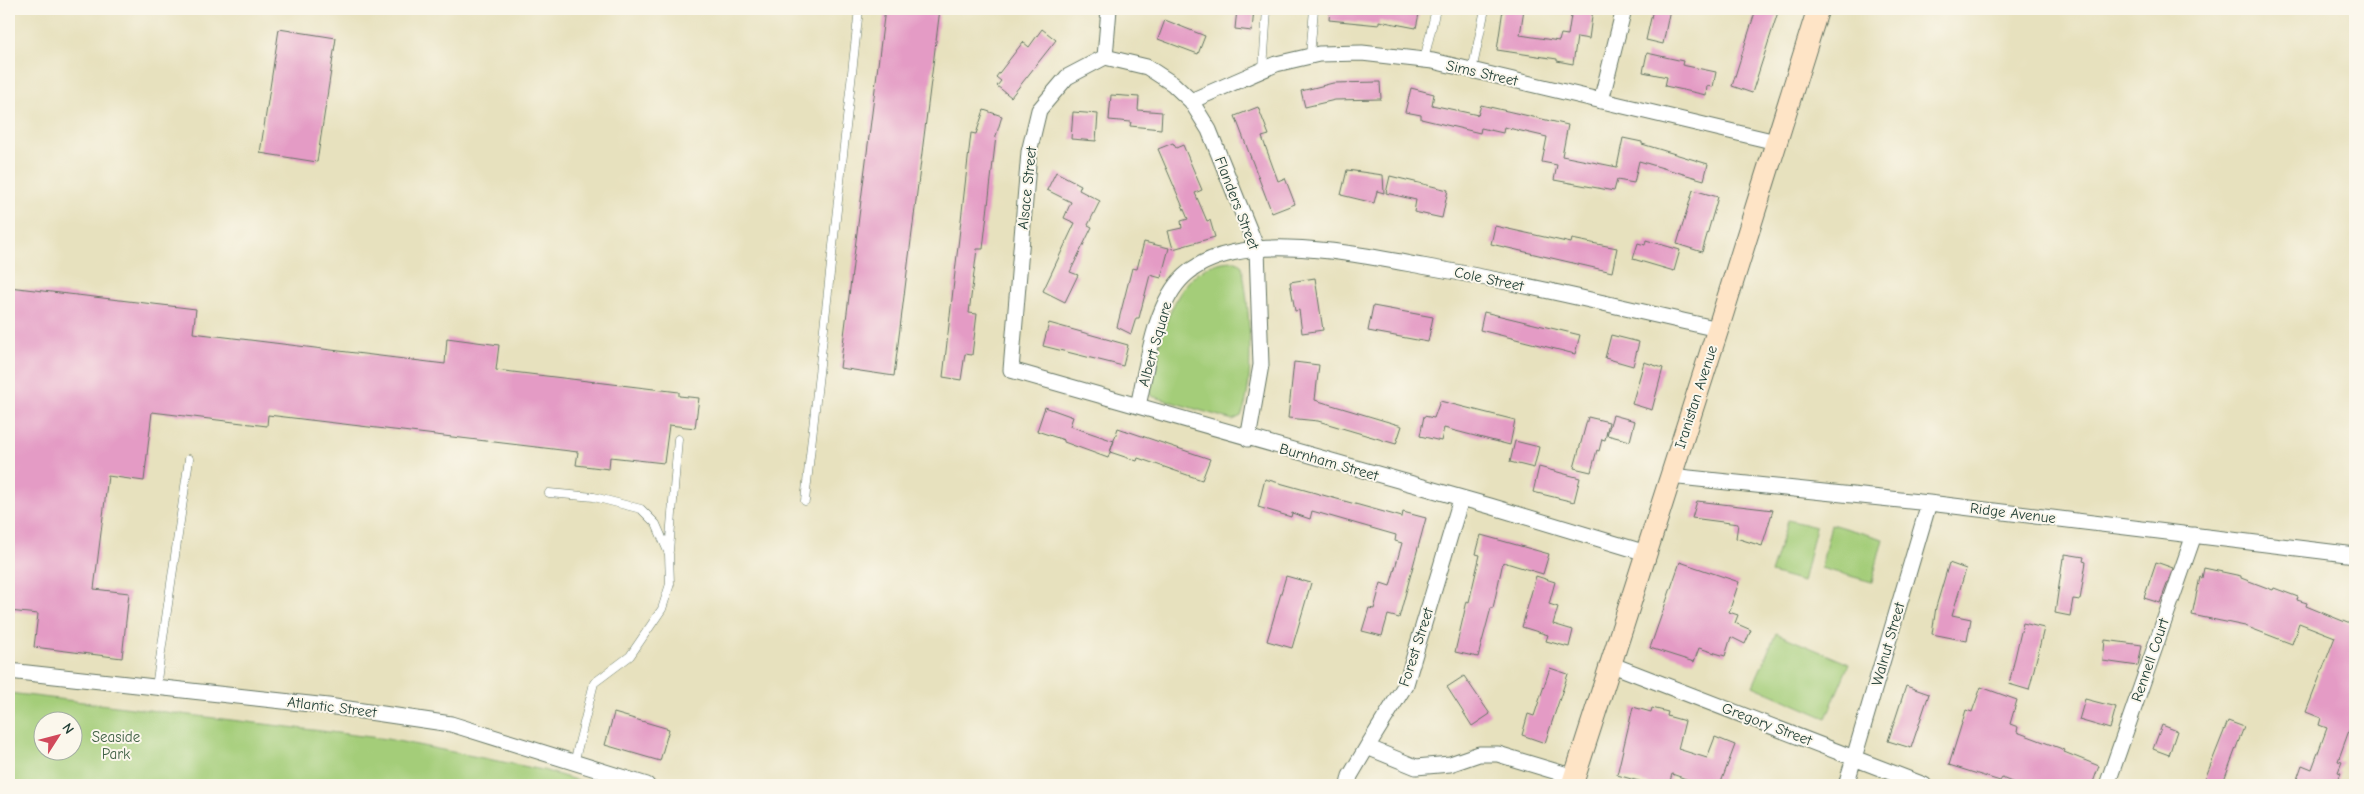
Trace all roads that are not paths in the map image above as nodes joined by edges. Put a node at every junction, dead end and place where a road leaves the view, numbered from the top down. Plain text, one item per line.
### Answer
1 (860, 9) edge
2 (1109, 9) edge
3 (1267, 9) edge
4 (1314, 9) edge
5 (1436, 9) edge
6 (1485, 9) edge
7 (1624, 9) edge
8 (1818, 9) edge
9 (1310, 56) junction
10 (1105, 57) junction
11 (1424, 60) junction
12 (1263, 69) junction
13 (1472, 70) junction
14 (1191, 101) junction
15 (1601, 101) junction
16 (1776, 142) junction
17 (1257, 249) junction
18 (1718, 329) junction
19 (1011, 370) joint
20 (1138, 406) junction
21 (678, 439) dead end
22 (1248, 439) junction
23 (189, 459) dead end
24 (1670, 476) junction
25 (549, 493) dead end
26 (1461, 499) junction
27 (805, 501) dead end
28 (1929, 503) junction
29 (2194, 535) junction
30 (1646, 553) junction
31 (669, 554) junction
32 (2355, 555) edge
33 (1610, 664) junction
34 (9, 671) edge
35 (156, 687) junction
36 (1366, 747) junction
37 (1855, 758) junction
38 (574, 762) junction
39 (1573, 781) edge
40 (646, 785) edge
41 (1348, 785) edge
42 (1846, 785) edge
43 (1924, 785) edge
44 (2106, 785) edge

1 - 27 lane
2 - 10 street
3 - 12 lane
4 - 9 lane
5 - 11 lane
6 - 13 lane
7 - 15 street
8 - 16 street, Iranistan Avenue
9 - 11 street, Sims Street
9 - 12 street, Sims Street
10 - 14 street, Flanders Street
10 - 19 street, Alsace Street
11 - 13 street, Sims Street
12 - 14 street, Sims Street
13 - 15 street, Sims Street
14 - 17 street, Flanders Street
15 - 16 street, Sims Street
16 - 18 street, Iranistan Avenue
17 - 18 street, Cole Street
17 - 20 street, Albert Square
17 - 22 street, Flanders Street
18 - 24 street, Iranistan Avenue
19 - 20 street, Burnham Street
20 - 22 street, Burnham Street
21 - 31 lane
22 - 26 street, Burnham Street
23 - 35 lane
24 - 28 street, Ridge Avenue
24 - 30 street, Iranistan Avenue
25 - 31 lane
26 - 30 street, Burnham Street
26 - 36 street, Forest Street
28 - 29 street, Ridge Avenue
28 - 37 street, Walnut Street
29 - 32 street, Ridge Avenue
29 - 44 street, Rennell Court
30 - 33 street, Iranistan Avenue
31 - 38 lane
33 - 37 street, Gregory Street
33 - 39 street, Iranistan Avenue
34 - 35 street, Atlantic Street
35 - 38 street, Atlantic Street
36 - 39 street
36 - 41 street, Forest Street
37 - 42 street, Walnut Street
37 - 43 street, Gregory Street
38 - 40 street, Atlantic Street

